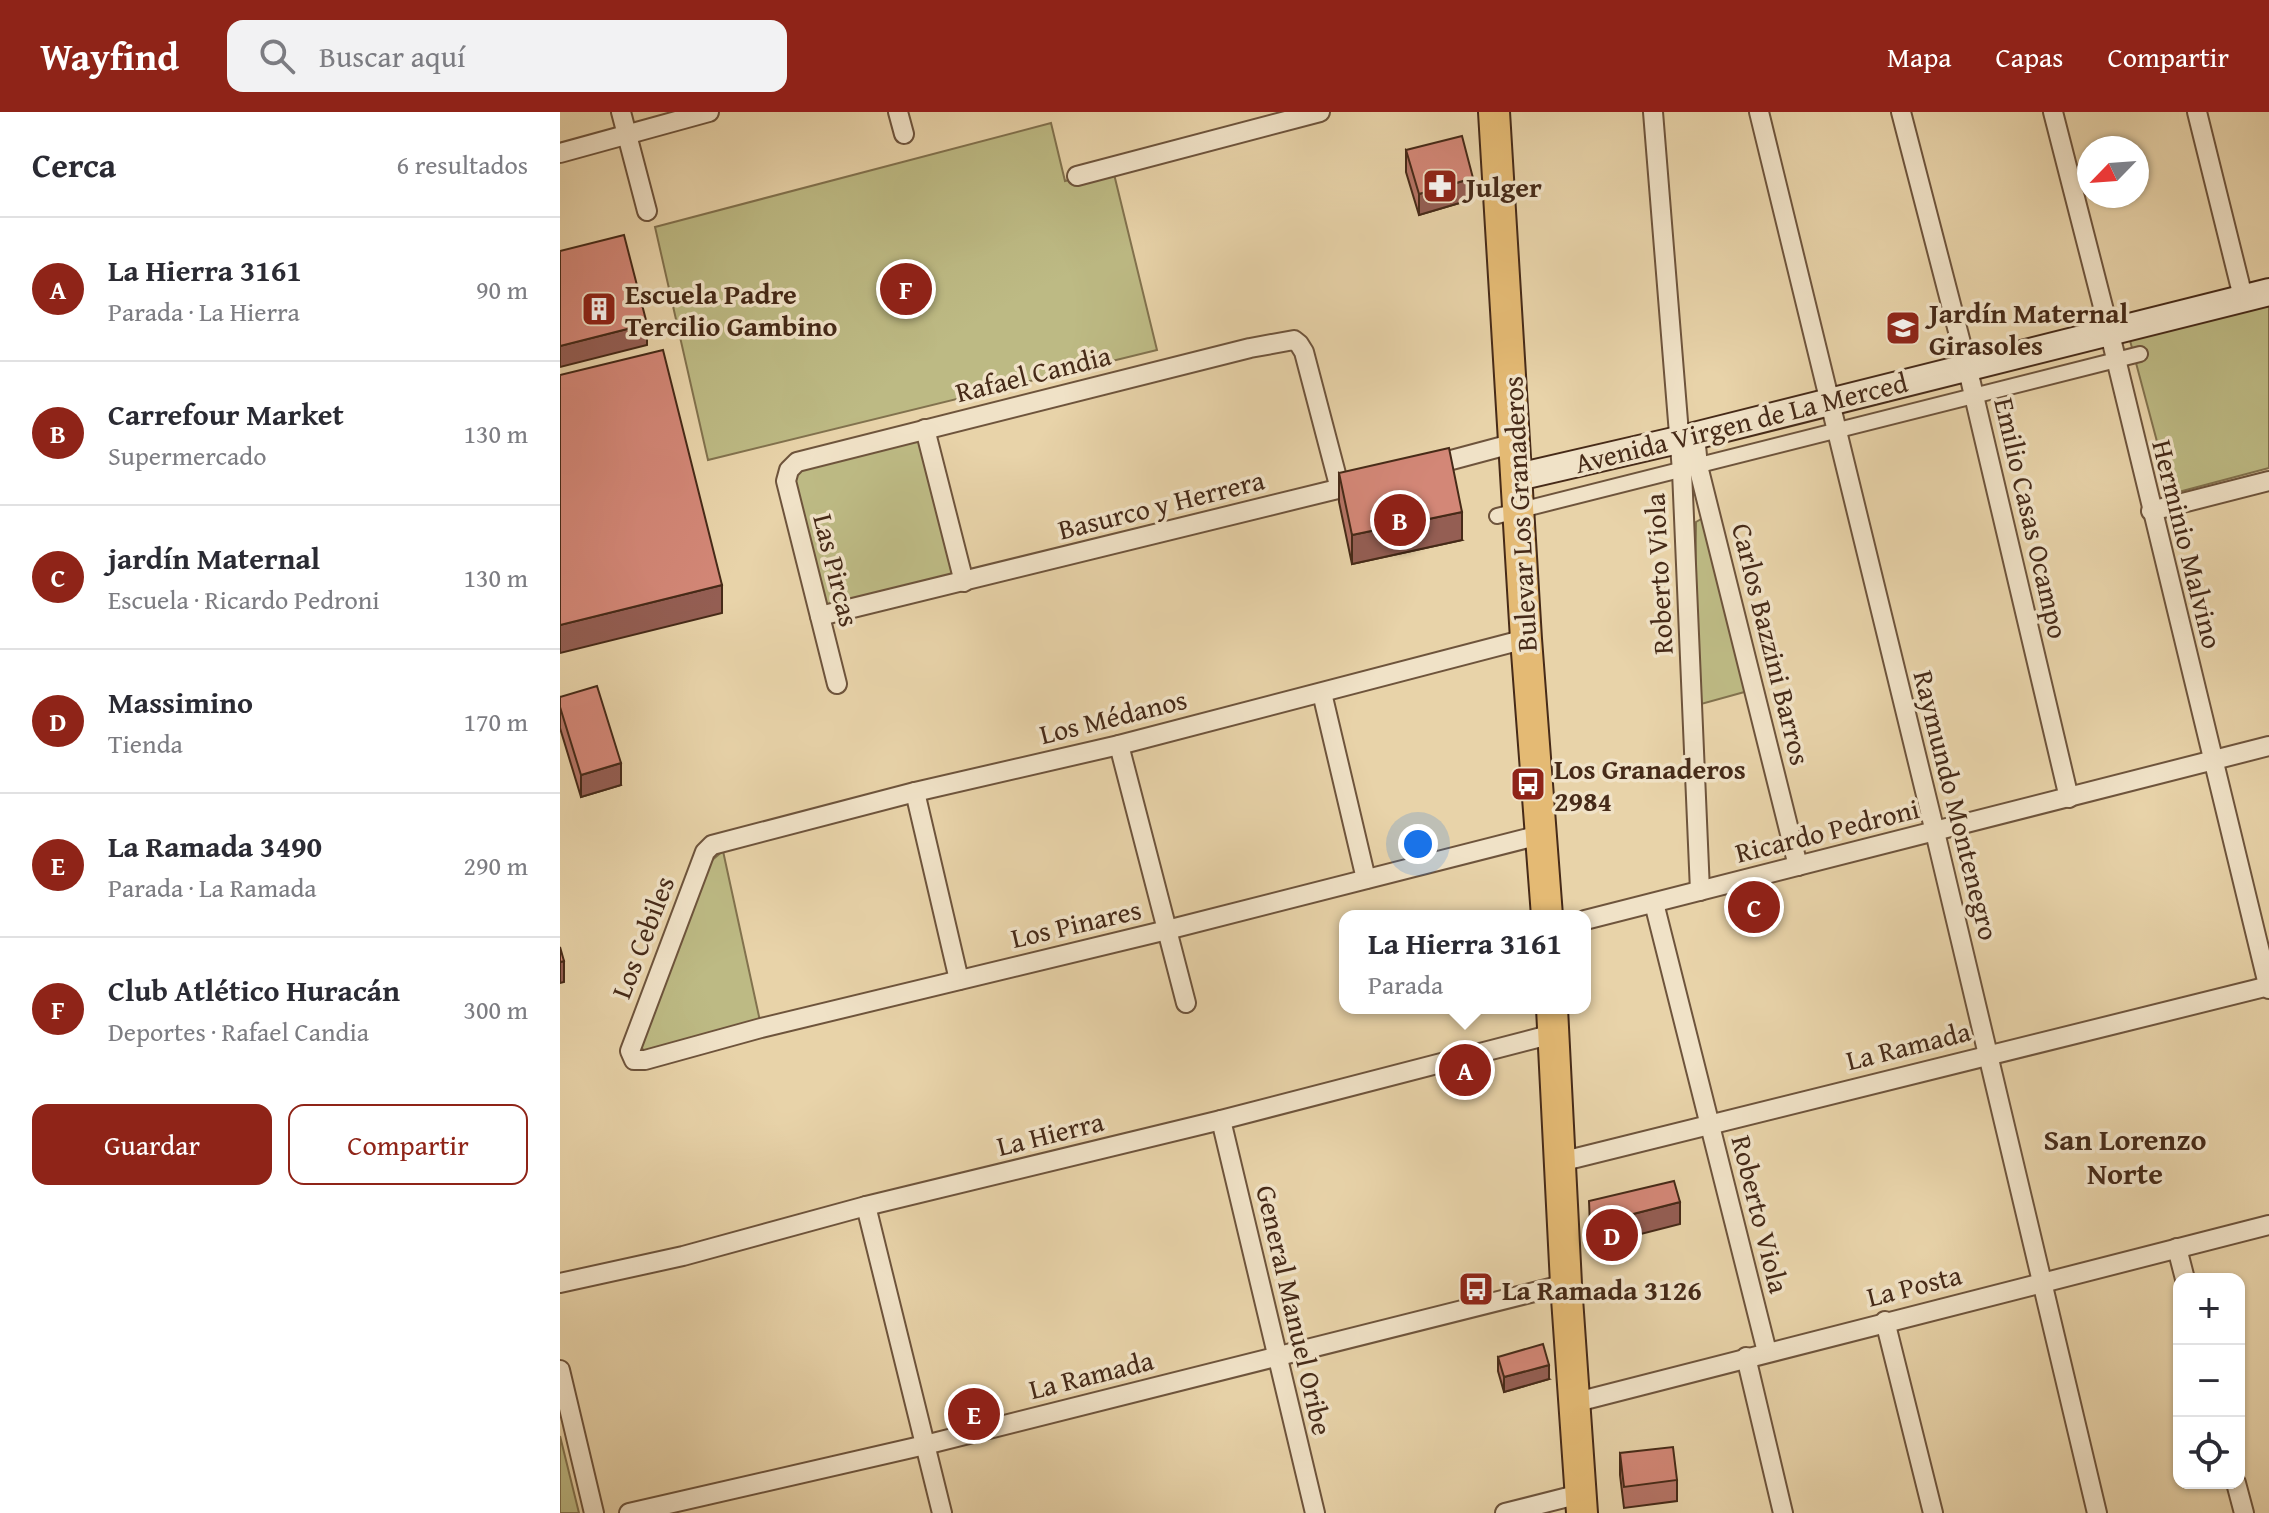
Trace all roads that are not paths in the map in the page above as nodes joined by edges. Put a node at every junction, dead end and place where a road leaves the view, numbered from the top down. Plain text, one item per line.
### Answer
1 (621, 112) edge
2 (709, 112) edge
3 (898, 112) edge
4 (1320, 112) edge
5 (1494, 112) edge
6 (1653, 112) edge
7 (1759, 112) edge
8 (1901, 112) edge
9 (2053, 112) edge
10 (2197, 112) edge
11 (627, 134) junction
12 (904, 134) dead end
13 (560, 153) edge
14 (1077, 176) dead end
15 (647, 211) dead end
16 (2256, 294) edge
17 (2109, 330) junction
18 (2140, 354) dead end
19 (2115, 359) junction
20 (1967, 366) junction
21 (1974, 395) junction
22 (1829, 402) junction
23 (925, 429) junction
24 (1835, 431) junction
25 (1686, 437) junction
26 (1515, 443) junction
27 (1690, 468) junction
28 (789, 470) joint
29 (1410, 471) edge
30 (1518, 477) junction
31 (2269, 481) edge
32 (1368, 482) edge
33 (1340, 489) junction
34 (2151, 511) junction
35 (1509, 513) junction
36 (964, 582) junction
37 (820, 616) junction
38 (1526, 639) junction
39 (837, 684) dead end
40 (1322, 693) junction
41 (1119, 745) junction
42 (2269, 746) edge
43 (2212, 760) junction
44 (915, 792) junction
45 (2069, 798) junction
46 (1935, 832) junction
47 (1540, 835) junction
48 (712, 845) joint
49 (1798, 866) junction
50 (1366, 879) junction
51 (1700, 891) junction
52 (1654, 903) junction
53 (1546, 910) edge
54 (1591, 919) edge
55 (1167, 930) junction
56 (959, 980) junction
57 (2269, 987) edge
58 (1186, 1003) dead end
59 (1553, 1021) edge
60 (630, 1051) joint
61 (1988, 1054) junction
62 (1221, 1120) junction
63 (1709, 1123) junction
64 (1560, 1162) junction
65 (866, 1206) junction
66 (2269, 1225) edge
67 (2177, 1248) junction
68 (2183, 1273) edge
69 (2043, 1282) junction
70 (560, 1283) edge
71 (1566, 1284) junction
72 (1885, 1321) junction
73 (1767, 1352) junction
74 (1277, 1357) junction
75 (1746, 1357) junction
76 (560, 1370) edge
77 (1573, 1403) junction
78 (925, 1445) junction
79 (2238, 1489) edge
80 (1581, 1504) edge
81 (594, 1513) edge
82 (629, 1513) edge
83 (942, 1513) edge
84 (1315, 1513) edge
85 (1505, 1513) edge
86 (1783, 1513) edge
87 (1933, 1513) edge
88 (2097, 1513) edge
89 (2244, 1513) edge

1 - 11 street
2 - 11 street
3 - 12 street
4 - 14 street
5 - 26 main road, Bulevar Los Granaderos
6 - 25 street
7 - 22 street, Raymundo Montenegro
8 - 20 street, Emilio Casas Ocampo
9 - 17 street, Herminio Malvino
10 - 16 street
11 - 13 street
11 - 15 street
16 - 17 main road, Avenida Virgen de La Merced
17 - 19 street, Herminio Malvino
17 - 20 main road, Avenida Virgen de La Merced
18 - 19 street, Avenida Virgen de La Merced
19 - 21 street, Avenida Virgen de La Merced
19 - 34 street, Herminio Malvino
20 - 21 street, Emilio Casas Ocampo
20 - 22 main road, Avenida Virgen de La Merced
21 - 24 street, Avenida Virgen de La Merced
21 - 45 street, Emilio Casas Ocampo
22 - 24 street, Raymundo Montenegro
22 - 25 main road, Avenida Virgen de La Merced
23 - 28 street, Rafael Candia
23 - 33 street, Rafael Candia
23 - 36 street
24 - 27 street, Avenida Virgen de La Merced
24 - 46 street, Raymundo Montenegro
25 - 27 street, Carlos Bazzini Barros
25 - 30 main road, Avenida Virgen de La Merced
26 - 29 street
26 - 30 main road, Bulevar Los Granaderos
27 - 35 street, Avenida Virgen de La Merced
27 - 49 street, Carlos Bazzini Barros
27 - 51 street, Roberto Viola
28 - 37 street, Las Pircas
30 - 35 main road, Bulevar Los Granaderos
31 - 34 street
32 - 33 street, Basurco y Herrera
33 - 36 street, Basurco y Herrera
34 - 43 street, Herminio Malvino
35 - 38 main road, Bulevar Los Granaderos
36 - 37 street, Basurco y Herrera
37 - 39 street, Las Pircas
38 - 40 street, Los Médanos
38 - 47 main road, Bulevar Los Granaderos
40 - 41 street, Los Médanos
40 - 50 street
41 - 44 street, Los Médanos
41 - 55 street
42 - 43 street, Ricardo Pedroni
43 - 45 street, Ricardo Pedroni
43 - 57 street, Herminio Malvino
44 - 48 street, Los Médanos
44 - 56 street
45 - 46 street, Ricardo Pedroni
46 - 49 street, Ricardo Pedroni
46 - 61 street, Raymundo Montenegro
47 - 50 street, Los Pinares
47 - 53 main road, Bulevar Los Granaderos
48 - 60 street, Los Cebiles
49 - 51 street, Ricardo Pedroni
50 - 55 street, Los Pinares
51 - 52 street, Ricardo Pedroni
52 - 54 street, Ricardo Pedroni
52 - 63 street, Roberto Viola
55 - 56 street, Los Pinares
55 - 58 street
56 - 60 street, Los Pinares
57 - 61 street, La Ramada
59 - 62 street, La Hierra
59 - 64 main road
61 - 63 street, La Ramada
61 - 69 street, Raymundo Montenegro
62 - 65 street, La Hierra
62 - 74 street, General Manuel Oribe
63 - 64 street, La Ramada
63 - 73 street, Roberto Viola
64 - 71 main road
65 - 70 street, La Hierra
65 - 78 street
66 - 67 street, La Posta
67 - 68 street
67 - 69 street, La Posta
69 - 72 street, La Posta
69 - 88 street, Raymundo Montenegro
71 - 74 street, La Ramada
71 - 77 main road
72 - 73 street, La Posta
72 - 87 street
73 - 75 street, La Posta
74 - 78 street, La Ramada
74 - 84 street, General Manuel Oribe
75 - 77 street, La Posta
75 - 86 street
76 - 81 street
77 - 80 main road
78 - 82 street, La Ramada
78 - 83 street
79 - 89 street
80 - 85 street

